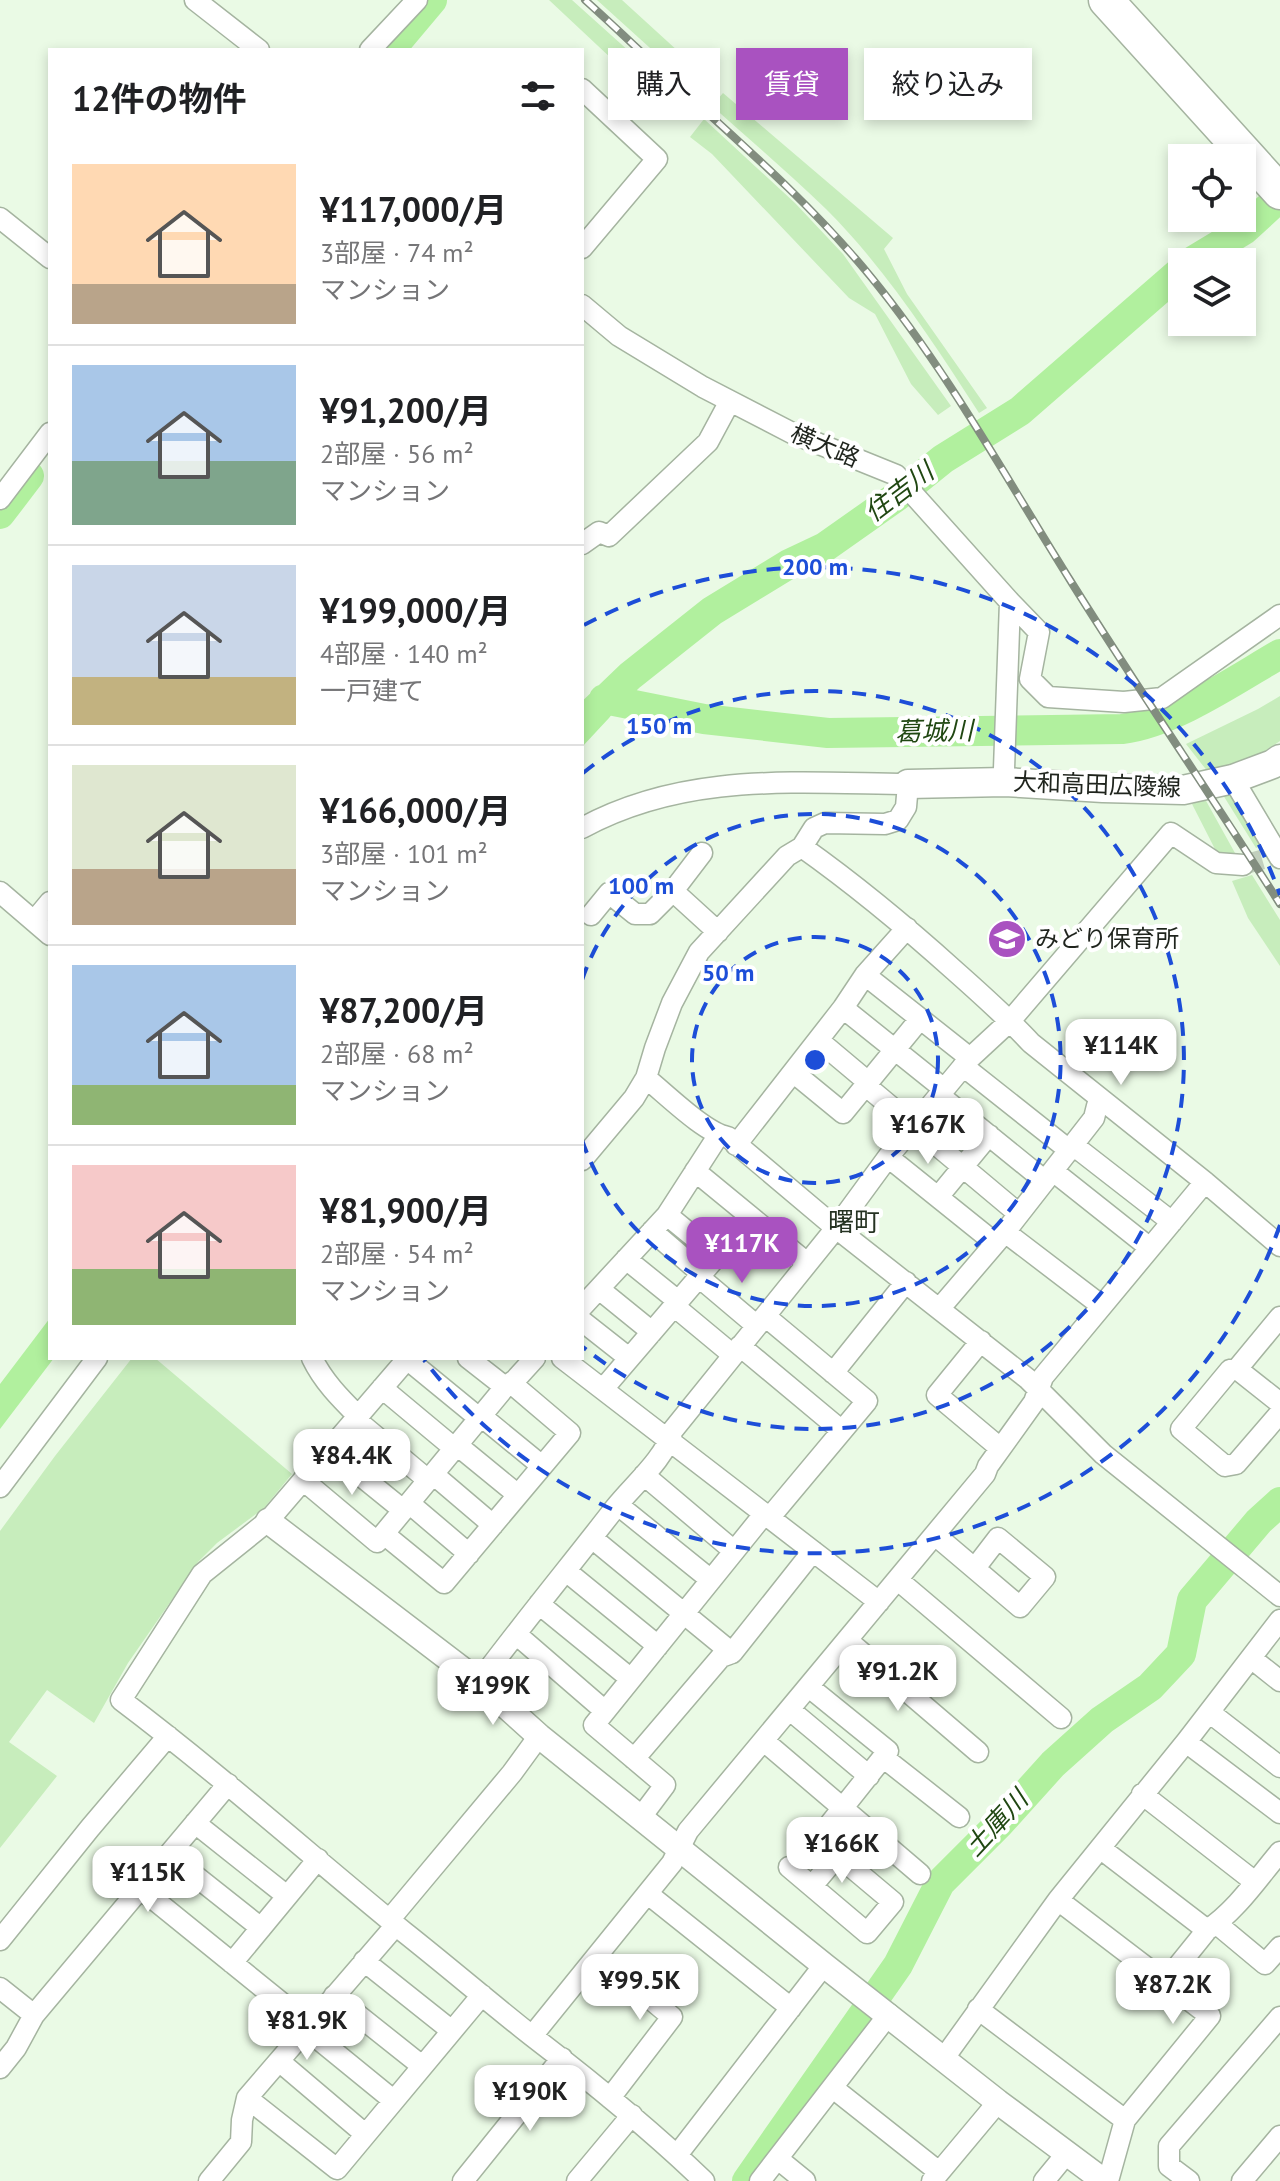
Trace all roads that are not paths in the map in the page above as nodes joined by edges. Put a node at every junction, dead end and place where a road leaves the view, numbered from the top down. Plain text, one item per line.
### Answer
1 (195, 0) edge
2 (417, 0) edge
3 (1106, 0) edge
4 (256, 48) edge
5 (372, 48) edge
6 (584, 91) edge
7 (1274, 178) edge
8 (0, 218) edge
9 (584, 246) edge
10 (48, 256) edge
11 (584, 307) edge
12 (730, 401) junction
13 (48, 436) edge
14 (0, 499) edge
15 (584, 543) edge
16 (1010, 602) junction
17 (1280, 615) edge
18 (1280, 759) edge
19 (1005, 775) junction
20 (1233, 779) junction
21 (908, 784) junction
22 (584, 827) edge
23 (802, 847) junction
24 (702, 853) dead end
25 (1273, 857) edge
26 (1243, 865) tunnel mouth
27 (673, 891) junction
28 (0, 892) edge
29 (48, 908) edge
30 (591, 915) dead end
31 (42, 928) edge
32 (907, 928) junction
33 (718, 932) junction
34 (865, 975) junction
35 (843, 1008) junction
36 (920, 1019) junction
37 (1010, 1021) junction
38 (818, 1040) junction
39 (894, 1049) junction
40 (967, 1062) junction
41 (793, 1072) junction
42 (646, 1078) junction
43 (866, 1084) junction
44 (942, 1092) junction
45 (1102, 1100) junction
46 (914, 1125) junction
47 (989, 1135) junction
48 (727, 1140) junction
49 (1071, 1147) junction
50 (888, 1157) junction
51 (584, 1158) edge
52 (963, 1167) junction
53 (695, 1171) junction
54 (1049, 1176) junction
55 (1205, 1182) junction
56 (938, 1197) junction
57 (1019, 1214) junction
58 (667, 1215) junction
59 (1172, 1222) junction
60 (836, 1228) junction
61 (652, 1231) junction
62 (1000, 1237) junction
63 (1280, 1246) edge
64 (1150, 1248) junction
65 (626, 1259) junction
66 (807, 1263) junction
67 (701, 1275) junction
68 (906, 1282) junction
69 (599, 1289) junction
70 (676, 1304) junction
71 (584, 1305) edge
72 (1102, 1306) junction
73 (940, 1308) junction
74 (1280, 1317) edge
75 (761, 1321) junction
76 (584, 1323) edge
77 (652, 1332) junction
78 (1264, 1336) junction
79 (981, 1341) junction
80 (736, 1350) junction
81 (1280, 1350) edge
82 (629, 1358) junction
83 (95, 1360) edge
84 (313, 1360) edge
85 (407, 1360) edge
86 (409, 1360) edge
87 (471, 1360) edge
88 (533, 1360) edge
89 (565, 1360) edge
90 (1237, 1369) junction
91 (833, 1373) junction
92 (508, 1385) junction
93 (382, 1388) junction
94 (603, 1389) junction
95 (1038, 1391) junction
96 (1280, 1403) edge
97 (1280, 1413) edge
98 (357, 1417) junction
99 (480, 1417) junction
100 (842, 1431) junction
101 (670, 1442) junction
102 (456, 1447) junction
103 (1000, 1448) junction
104 (329, 1450) junction
105 (542, 1466) junction
106 (644, 1475) junction
107 (431, 1477) junction
108 (303, 1480) junction
109 (0, 1487) edge
110 (518, 1495) junction
111 (618, 1505) junction
112 (406, 1507) junction
113 (767, 1515) junction
114 (268, 1521) junction
115 (493, 1525) junction
116 (384, 1534) junction
117 (935, 1535) junction
118 (592, 1538) junction
119 (734, 1551) junction
120 (813, 1551) junction
121 (469, 1554) junction
122 (975, 1568) dead end
123 (566, 1571) junction
124 (711, 1580) junction
125 (898, 1580) junction
126 (1277, 1588) edge
127 (879, 1602) junction
128 (539, 1604) junction
129 (684, 1614) junction
130 (1280, 1620) edge
131 (516, 1634) junction
132 (847, 1640) junction
133 (658, 1646) junction
134 (732, 1653) junction
135 (1251, 1658) junction
136 (631, 1679) junction
137 (1280, 1681) edge
138 (479, 1682) junction
139 (809, 1687) junction
140 (790, 1710) junction
141 (605, 1711) junction
142 (1209, 1712) junction
143 (1061, 1718) dead end
144 (168, 1736) junction
145 (539, 1736) junction
146 (764, 1741) junction
147 (1186, 1742) junction
148 (978, 1752) dead end
149 (884, 1758) junction
150 (634, 1759) junction
151 (1280, 1767) edge
152 (869, 1776) junction
153 (228, 1784) junction
154 (1142, 1794) junction
155 (842, 1808) junction
156 (1280, 1813) edge
157 (641, 1817) junction
158 (959, 1817) dead end
159 (195, 1823) junction
160 (679, 1846) junction
161 (1100, 1848) junction
162 (1280, 1852) edge
163 (169, 1855) junction
164 (838, 1855) junction
165 (318, 1859) junction
166 (789, 1867) dead end
167 (920, 1874) dead end
168 (1255, 1882) junction
169 (812, 1886) junction
170 (141, 1889) junction
171 (648, 1894) junction
172 (287, 1896) junction
173 (1058, 1900) junction
174 (393, 1922) junction
175 (1212, 1927) junction
176 (261, 1928) junction
177 (0, 1940) edge
178 (1280, 1947) edge
179 (598, 1955) junction
180 (364, 1961) junction
181 (232, 1963) junction
182 (825, 1966) junction
183 (1165, 1982) junction
184 (0, 1988) edge
185 (482, 1995) junction
186 (334, 1996) junction
187 (791, 2008) junction
188 (978, 2009) junction
189 (889, 2014) junction
190 (34, 2015) junction
191 (1280, 2017) edge
192 (307, 2027) junction
193 (452, 2031) junction
194 (532, 2036) junction
195 (562, 2058) junction
196 (944, 2058) junction
197 (279, 2061) junction
198 (422, 2066) junction
199 (0, 2068) edge
200 (833, 2088) junction
201 (247, 2098) junction
202 (610, 2098) junction
203 (393, 2100) junction
204 (998, 2102) junction
205 (632, 2115) junction
206 (1125, 2120) junction
207 (365, 2134) junction
208 (1280, 2136) edge
209 (1067, 2153) junction
210 (681, 2158) junction
211 (778, 2159) junction
212 (935, 2176) edge
213 (209, 2181) edge
214 (463, 2181) edge
215 (577, 2181) edge
216 (704, 2181) edge
217 (760, 2181) edge
218 (805, 2181) edge
219 (1044, 2181) edge
220 (1106, 2181) edge
221 (1189, 2181) edge
222 (1242, 2181) edge

1 - 4 street
2 - 5 street
3 - 7 highway
6 - 9 street
8 - 10 street
11 - 12 street, 横大路
12 - 15 street
12 - 16 street, 横大路
13 - 14 street
16 - 17 street, 横大路
16 - 19 street
18 - 20 main road, 大和高田広陵線
19 - 20 main road, 大和高田広陵線
19 - 21 main road, 大和高田広陵線
20 - 25 street
21 - 22 street
21 - 23 street
23 - 32 street
23 - 33 street
24 - 27 street
26 - 37 street
27 - 30 street
27 - 33 street
28 - 31 street
29 - 31 street
32 - 34 street
32 - 37 street
33 - 42 street
34 - 35 street
34 - 36 street
35 - 38 street
35 - 39 street
36 - 39 street
36 - 40 street
37 - 40 street
37 - 45 street
38 - 41 street
38 - 43 street
39 - 43 street
39 - 44 street
40 - 44 street
40 - 49 street
41 - 43 street
41 - 48 street
42 - 48 street
42 - 51 street
43 - 46 street
44 - 46 street
44 - 47 street
45 - 49 street
45 - 55 street
46 - 50 street
46 - 52 street
47 - 52 street
47 - 54 street
48 - 53 street
48 - 60 street
49 - 54 street
49 - 59 street
50 - 56 street
50 - 60 street
52 - 56 street
52 - 57 street
53 - 58 street
53 - 66 street
54 - 57 street
54 - 64 street
55 - 59 street
55 - 63 street
56 - 62 street
57 - 62 street
58 - 61 street
58 - 67 street
59 - 64 street
60 - 66 street
60 - 68 street
61 - 65 street
61 - 67 street
62 - 72 street
62 - 73 street
64 - 72 street
65 - 69 street
65 - 70 street
66 - 75 street
67 - 70 street
67 - 75 street
68 - 73 street
68 - 91 street
69 - 71 street
69 - 77 street
70 - 77 street
70 - 80 street
72 - 95 street
73 - 79 street
74 - 78 street
75 - 80 street
75 - 91 street
76 - 82 street
77 - 82 street
78 - 81 street
78 - 90 street
79 - 95 street
79 - 103 street
80 - 100 street
80 - 101 street
82 - 94 street
83 - 109 street
84 - 98 street
85 - 93 street
86 - 99 street
87 - 92 street
88 - 92 street
89 - 94 street
90 - 96 street
90 - 97 street
91 - 100 street
92 - 99 street
92 - 105 street
93 - 98 street
93 - 102 street
94 - 101 street
95 - 103 street
95 - 126 street
98 - 104 street
98 - 107 street
99 - 102 street
99 - 105 street
100 - 113 street
101 - 106 street
101 - 113 street
102 - 107 street
102 - 110 street
103 - 117 street
104 - 108 street
104 - 112 street
105 - 110 street
106 - 111 street
106 - 119 street
107 - 112 street
107 - 115 street
108 - 114 street
108 - 116 street
110 - 115 street
111 - 118 street
111 - 124 street
112 - 116 street
112 - 121 street
113 - 119 street
113 - 120 street
114 - 138 street
114 - 144 street
115 - 121 street
116 - 121 street
117 - 122 street
117 - 125 street
118 - 123 street
118 - 129 street
119 - 124 street
120 - 127 street
120 - 134 street
123 - 128 street
123 - 133 street
124 - 129 street
125 - 127 street
125 - 143 street
127 - 132 street
128 - 131 street
128 - 136 street
129 - 133 street
129 - 134 street
130 - 135 street
131 - 138 street
131 - 141 street
132 - 139 street
132 - 148 street
133 - 136 street
134 - 150 street
135 - 137 street
135 - 142 street
136 - 141 street
138 - 145 street
139 - 140 street
139 - 149 street
140 - 146 street
140 - 152 street
141 - 150 street
142 - 147 street
142 - 151 street
144 - 153 street
144 - 177 street
145 - 157 street
145 - 174 street
146 - 155 street
146 - 160 street
147 - 154 street
147 - 156 street
149 - 152 street
149 - 158 street
150 - 157 street
152 - 155 street
153 - 159 street
153 - 165 street
154 - 161 street
154 - 168 street
155 - 164 street
155 - 167 street
157 - 160 street
159 - 163 street
159 - 172 street
160 - 171 street
160 - 182 street
161 - 173 street
161 - 175 street
162 - 168 street
163 - 170 street
163 - 176 street
164 - 169 street
164 - 169 street
165 - 172 street
165 - 174 street
166 - 169 street
168 - 175 street
170 - 181 street
170 - 190 street
171 - 179 street
171 - 187 street
172 - 176 street
173 - 183 street
173 - 188 street
174 - 180 street
174 - 185 street
175 - 178 street
175 - 183 street
176 - 181 street
179 - 194 street
179 - 202 street
180 - 186 street
180 - 193 street
181 - 192 street
182 - 187 street
182 - 189 street
183 - 206 street
184 - 190 street
185 - 193 street
185 - 194 street
186 - 192 street
186 - 198 street
187 - 210 street
188 - 196 street
188 - 206 street
189 - 196 street
189 - 200 street
190 - 199 street
191 - 221 street
192 - 197 street
192 - 203 street
193 - 198 street
194 - 195 street
195 - 202 street
195 - 214 street
196 - 204 street
197 - 201 street
197 - 207 street
198 - 203 street
200 - 211 street
200 - 212 street
201 - 207 street
201 - 213 street
202 - 205 street
203 - 207 street
204 - 209 street
204 - 212 street
205 - 210 street
205 - 215 street
206 - 220 street
208 - 222 street
209 - 219 street
209 - 220 street
210 - 216 street
211 - 217 street
211 - 218 street

